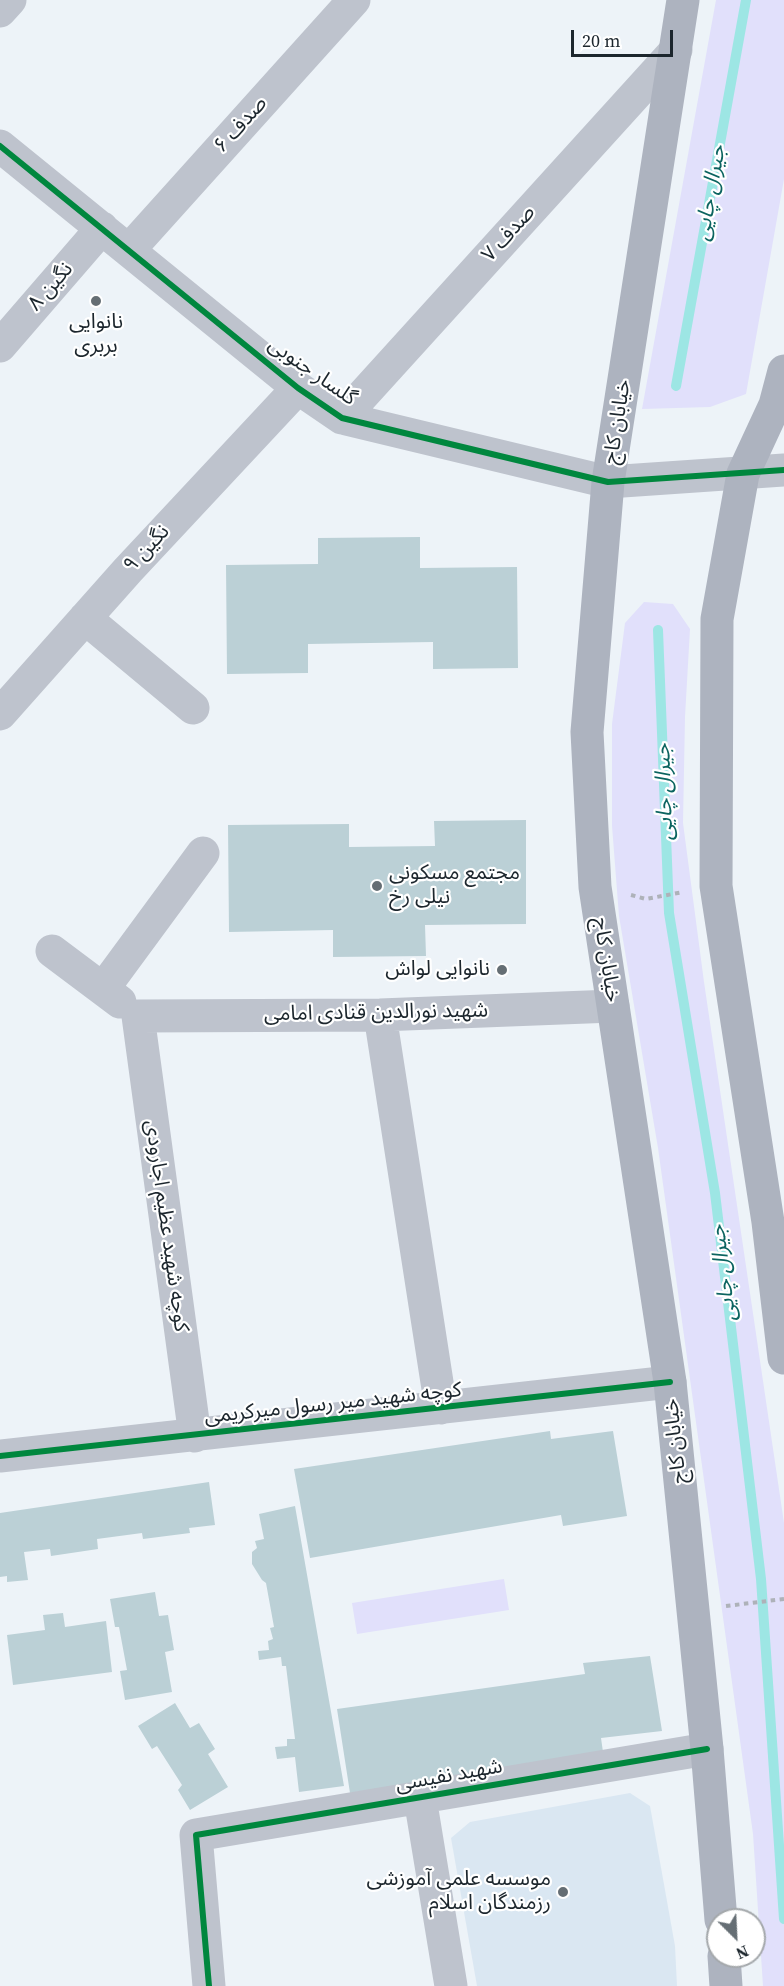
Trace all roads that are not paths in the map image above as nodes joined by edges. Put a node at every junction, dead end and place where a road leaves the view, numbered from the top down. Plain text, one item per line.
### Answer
1 (10, 0) edge
2 (354, 0) edge
3 (683, 0) edge
4 (0, 11) edge
5 (676, 50) junction
6 (0, 146) edge
7 (102, 228) junction
8 (129, 250) junction
9 (0, 346) edge
10 (784, 370) edge
11 (298, 388) junction
12 (780, 400) edge
13 (342, 418) junction
14 (784, 470) edge
15 (743, 474) junction
16 (608, 482) junction
17 (85, 618) junction
18 (194, 708) dead end
19 (0, 714) edge
20 (203, 853) dead end
21 (52, 951) dead end
22 (103, 989) junction
23 (613, 1006) junction
24 (380, 1015) junction
25 (138, 1016) junction
26 (776, 1214) edge
27 (784, 1358) edge
28 (670, 1382) junction
29 (441, 1408) junction
30 (195, 1436) junction
31 (0, 1456) edge
32 (707, 1749) junction
33 (420, 1798) junction
34 (720, 1908) edge
35 (725, 1968) edge
36 (209, 1986) edge
37 (451, 1986) edge
38 (726, 1986) edge

1 - 4 street
2 - 8 street, صدف ۶
3 - 5 main road, خیابان کاج
5 - 13 street, صدف ۷
5 - 16 main road, خیابان کاج
6 - 7 street, گلسار جنوبی
7 - 8 street, گلسار جنوبی
7 - 9 street, نگین ۸
8 - 11 street, گلسار جنوبی
10 - 12 main road
11 - 13 street, گلسار جنوبی
11 - 17 street, نگین ۹
12 - 15 main road
13 - 16 street, گلسار جنوبی
14 - 15 street, گلسار جنوبی
15 - 16 street, گلسار جنوبی
15 - 26 main road
16 - 23 main road, خیابان کاج
17 - 18 street
17 - 19 street, نگین ۹
20 - 22 street
21 - 22 street
22 - 25 street
23 - 24 street, شهید نورالدین قنادی امامی
23 - 28 main road, خیابان کاج
24 - 25 street, شهید نورالدین قنادی امامی
24 - 29 street
25 - 30 street, کوچه شهید عظیم اجارودی
26 - 27 main road
28 - 29 street, کوچه شهید میر رسول میرکریمی
28 - 32 main road, خیابان کاج
29 - 30 street, کوچه شهید میر رسول میرکریمی
30 - 31 street, کوچه شهید میر رسول میرکریمی
32 - 33 street, شهید نفیسی
32 - 34 main road, خیابان کاج
33 - 36 street, شهید نفیسی
33 - 37 street
35 - 38 main road

